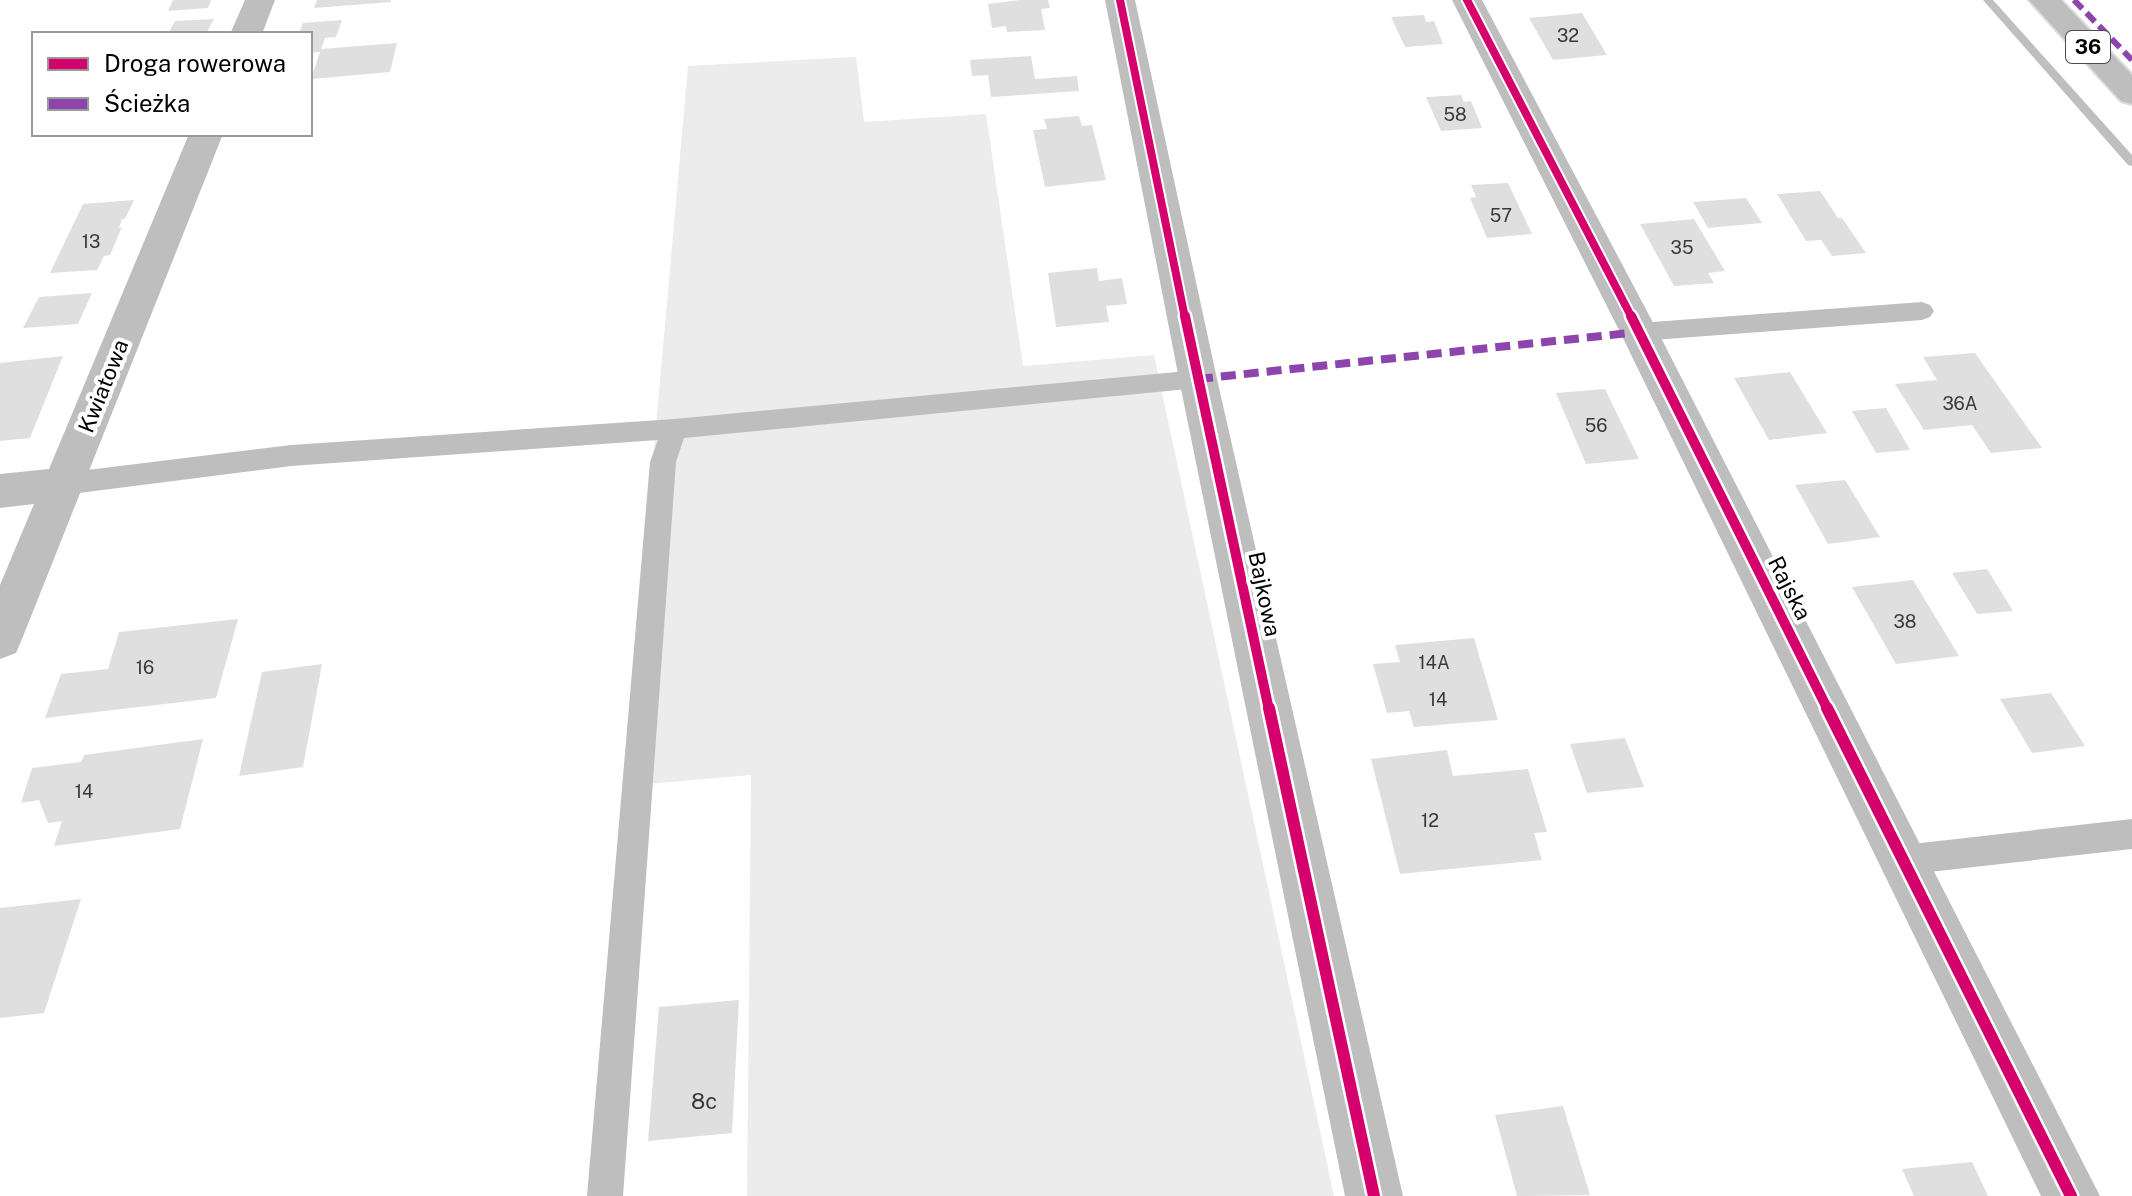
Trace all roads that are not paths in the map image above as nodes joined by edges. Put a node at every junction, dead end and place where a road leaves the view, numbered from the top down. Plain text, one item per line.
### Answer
1 (260, 0) edge
2 (1120, 0) edge
3 (1467, 0) edge
4 (2044, 0) edge
5 (247, 32) edge
6 (2132, 94) edge
7 (205, 136) edge
8 (1922, 311) dead end
9 (1639, 332) junction
10 (1198, 379) junction
11 (674, 429) junction
12 (63, 484) junction
13 (0, 491) edge
14 (0, 639) edge
15 (2132, 834) edge
16 (1903, 860) junction
17 (605, 1196) edge
18 (1374, 1196) edge
19 (2071, 1196) edge

1 - 5 street
2 - 10 street, Bajkowa
3 - 9 street, Rajska
4 - 6 street, 36
7 - 12 street, Kwiatowa
8 - 9 lane
9 - 16 street, Rajska
10 - 11 lane
10 - 18 street, Bajkowa
11 - 12 lane
11 - 17 lane
12 - 13 street
12 - 14 street, Kwiatowa
15 - 16 lane
16 - 19 street, Rajska

